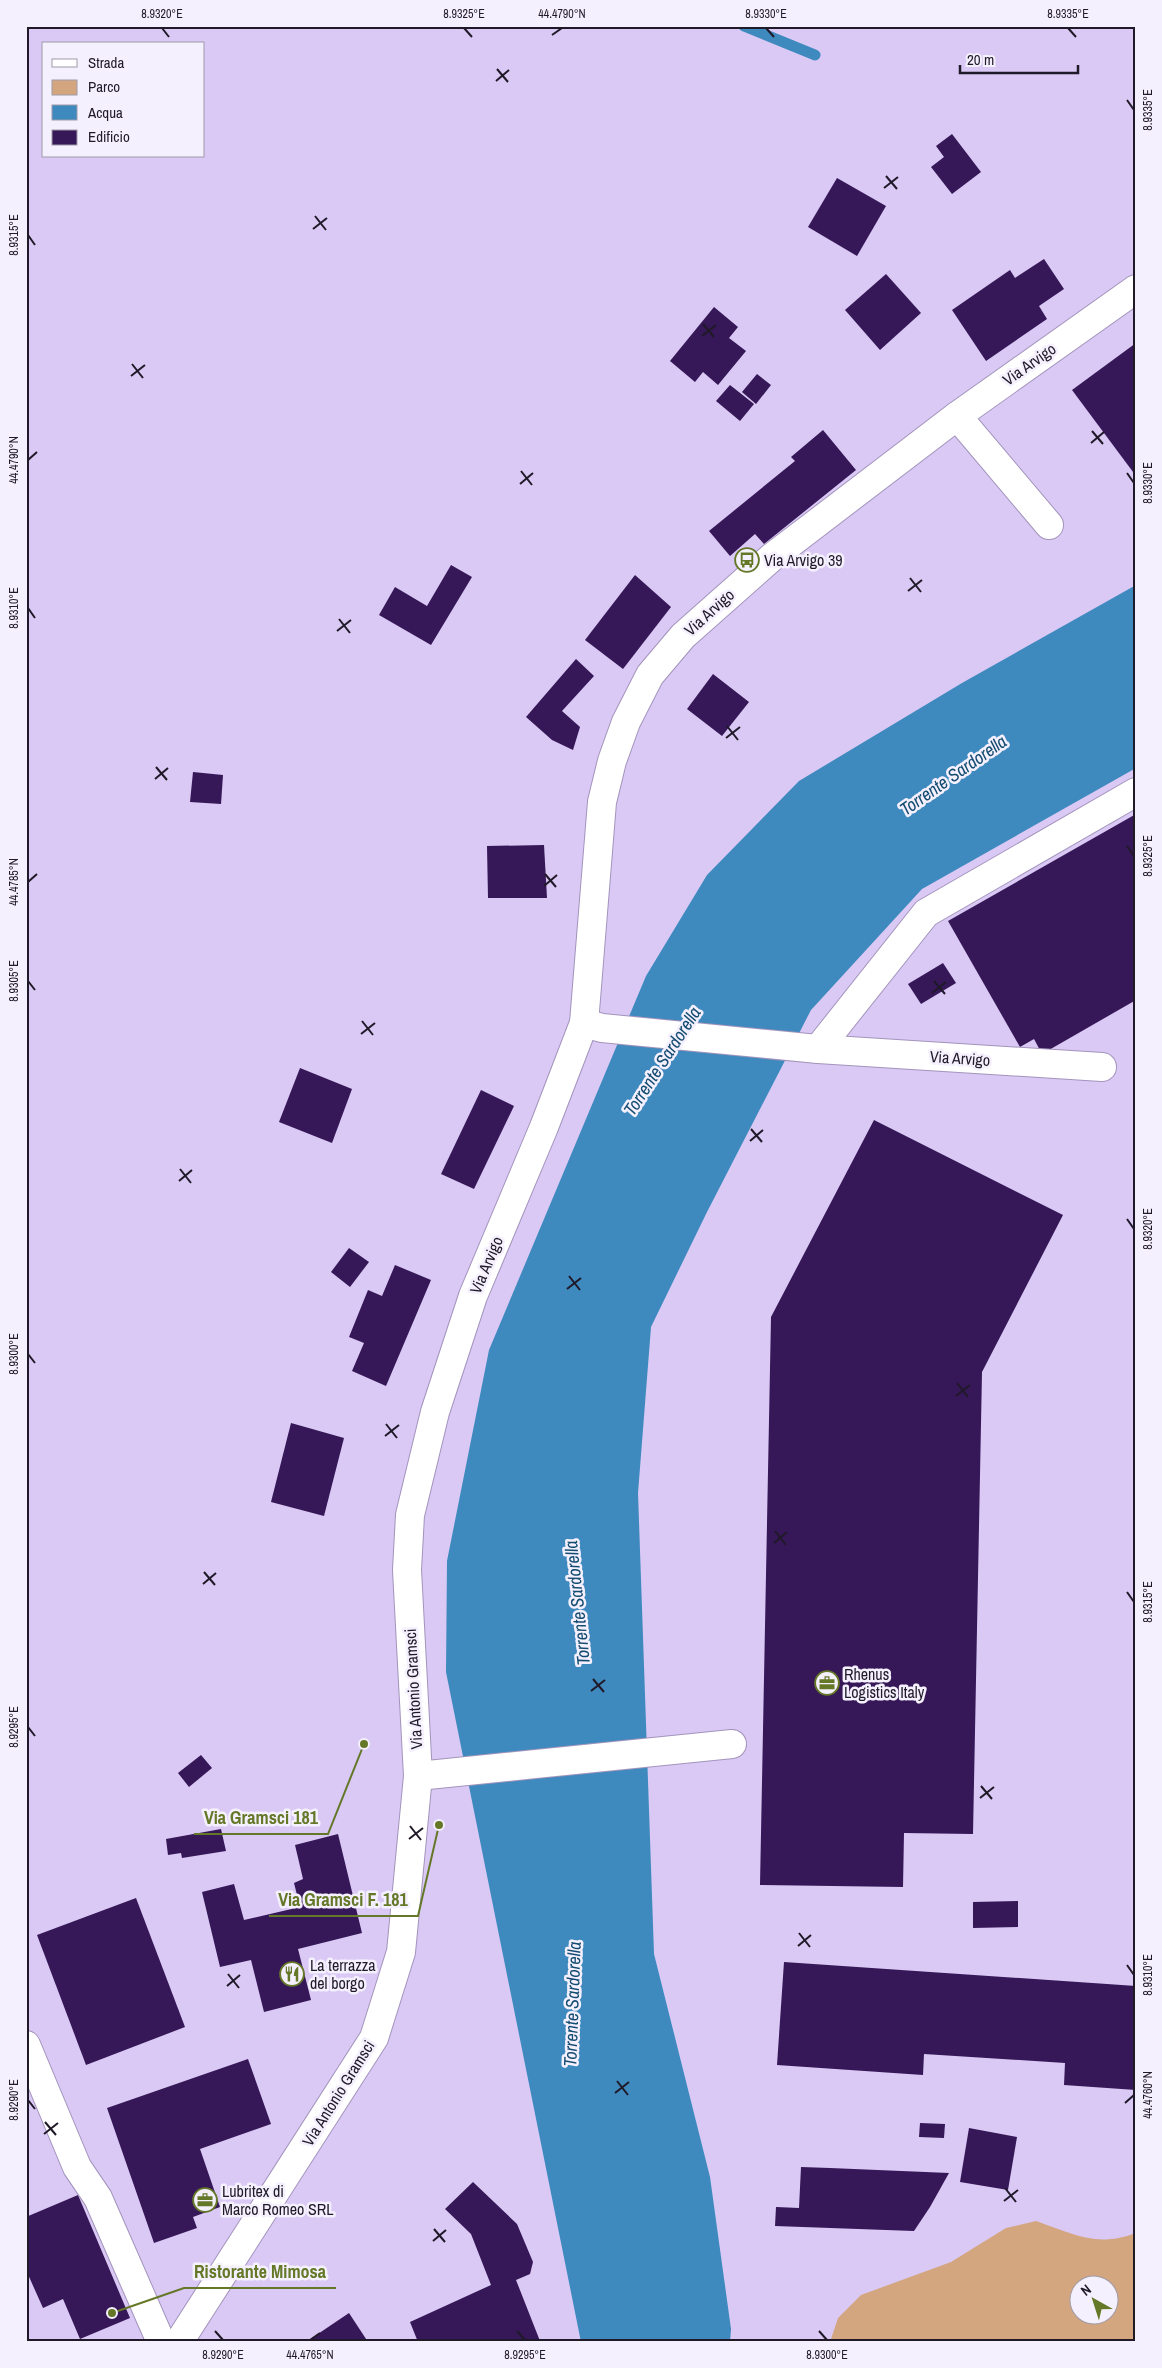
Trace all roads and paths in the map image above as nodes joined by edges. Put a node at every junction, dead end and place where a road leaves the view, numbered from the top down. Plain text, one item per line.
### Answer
1 (1136, 289) edge
2 (957, 416) junction
3 (1049, 526) dead end
4 (1136, 792) edge
5 (593, 1026) junction
6 (818, 1049) junction
7 (1102, 1067) dead end
8 (410, 1515) joint
9 (732, 1744) dead end
10 (418, 1776) junction
11 (26, 2045) edge
12 (161, 2342) edge
13 (179, 2342) edge

1 - 2 main road, Via Arvigo
2 - 3 main road
2 - 5 main road, Via Arvigo
4 - 6 main road
5 - 6 main road, Via Arvigo
5 - 8 main road, Via Arvigo
6 - 7 main road, Via Arvigo
8 - 10 main road, Via Antonio Gramsci
9 - 10 main road
10 - 13 main road, Via Antonio Gramsci
11 - 12 main road

